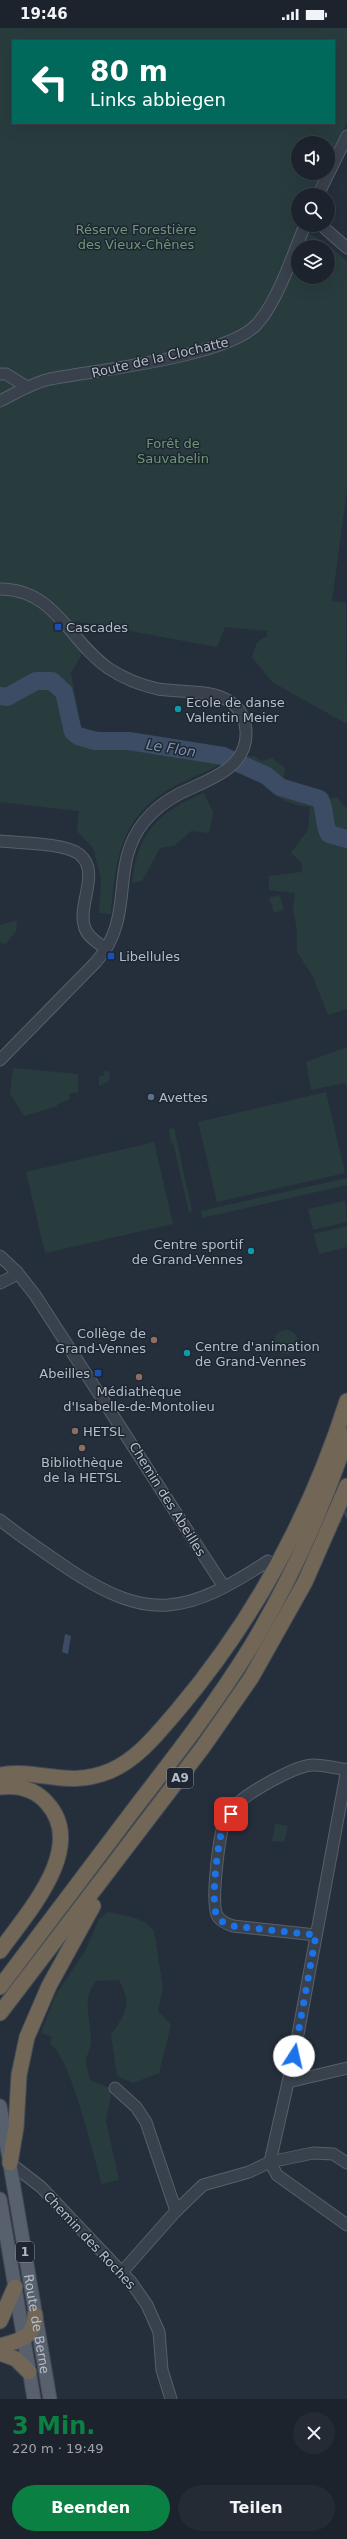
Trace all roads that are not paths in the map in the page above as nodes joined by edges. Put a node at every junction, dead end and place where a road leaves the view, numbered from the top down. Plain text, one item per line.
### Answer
1 (347, 136) edge
2 (321, 188) edge
3 (302, 232) edge
4 (329, 232) edge
5 (347, 248) edge
6 (0, 374) edge
7 (28, 387) junction
8 (0, 401) edge
9 (0, 589) edge
10 (0, 841) edge
11 (106, 949) junction
12 (0, 1060) edge
13 (0, 1256) edge
14 (17, 1272) junction
15 (0, 1282) edge
16 (347, 1401) edge
17 (347, 1436) edge
18 (347, 1486) edge
19 (0, 1520) edge
20 (268, 1561) dead end
21 (224, 1588) junction
22 (347, 1769) edge
23 (0, 1775) edge
24 (0, 1787) edge
25 (123, 1853) junction
26 (316, 1935) junction
27 (0, 1951) edge
28 (39, 1964) junction
29 (0, 1987) edge
30 (0, 2013) edge
31 (0, 2024) edge
32 (347, 2068) edge
33 (288, 2082) junction
34 (115, 2088) dead end
35 (0, 2106) edge
36 (270, 2162) junction
37 (10, 2163) junction
38 (347, 2163) edge
39 (0, 2199) edge
40 (176, 2211) junction
41 (347, 2225) edge
42 (122, 2272) junction
43 (15, 2287) junction
44 (35, 2315) junction
45 (0, 2320) edge
46 (23, 2339) junction
47 (0, 2346) edge
48 (0, 2353) edge
49 (29, 2372) junction
50 (34, 2399) edge
51 (50, 2399) edge
52 (171, 2399) edge

1 - 2 street
3 - 7 street, Route de la Clochatte
4 - 5 street
6 - 7 street
7 - 8 street, Route de la Clochatte
9 - 11 street
10 - 11 street
11 - 12 street
13 - 14 street, Chemin des Abeilles
14 - 15 street
14 - 21 street, Chemin des Abeilles
16 - 23 highway
17 - 29 highway, A9
18 - 25 highway, A9
19 - 21 street
20 - 21 street
22 - 26 street
22 - 26 street
24 - 27 highway
25 - 28 highway, A9
25 - 37 highway
26 - 33 street
28 - 30 highway, A9
28 - 31 highway
32 - 33 street
33 - 36 street
34 - 40 street
35 - 37 main road, Route de Berne / 1
36 - 38 street
36 - 40 street
36 - 41 street
37 - 42 street, Chemin des Roches
37 - 44 main road, Route de Berne / 1
39 - 43 main road, Route de Berne / 1
40 - 42 street
42 - 52 street, Chemin des Roches
43 - 45 highway
43 - 46 main road, Route de Berne / 1
44 - 46 highway
44 - 51 main road, Route de Berne / 1
46 - 47 highway
46 - 49 main road, Route de Berne / 1
48 - 49 highway
49 - 50 main road, Route de Berne / 1

